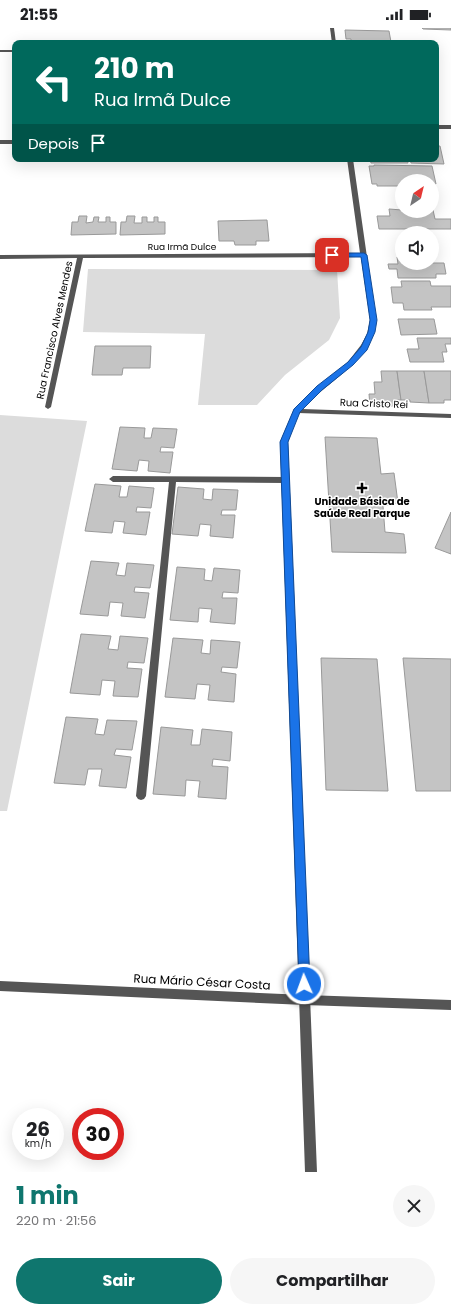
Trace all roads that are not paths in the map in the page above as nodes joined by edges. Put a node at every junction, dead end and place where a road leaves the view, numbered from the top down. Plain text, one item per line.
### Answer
1 (332, 28) edge
2 (334, 40) edge
3 (12, 51) edge
4 (0, 52) edge
5 (439, 127) edge
6 (451, 127) edge
7 (0, 142) edge
8 (12, 142) edge
9 (350, 162) edge
10 (364, 255) junction
11 (0, 257) edge
12 (80, 257) junction
13 (48, 407) dead end
14 (296, 411) junction
15 (451, 416) edge
16 (113, 479) dead end
17 (173, 479) junction
18 (285, 480) junction
19 (141, 796) dead end
20 (0, 986) edge
21 (305, 1000) junction
22 (451, 1005) edge
23 (311, 1172) edge

1 - 2 street
3 - 4 street
5 - 6 street
7 - 8 street
9 - 10 street
10 - 12 street, Rua Irmã Dulce
10 - 14 street
11 - 12 street, Rua Irmã Dulce
12 - 13 street, Rua Francisco Alves Mendes
14 - 15 street, Rua Cristo Rei
14 - 18 street
16 - 17 street
17 - 18 street
17 - 19 street
18 - 21 street
20 - 21 street, Rua Mário César Costa
21 - 22 street, Rua Mário César Costa
21 - 23 street

